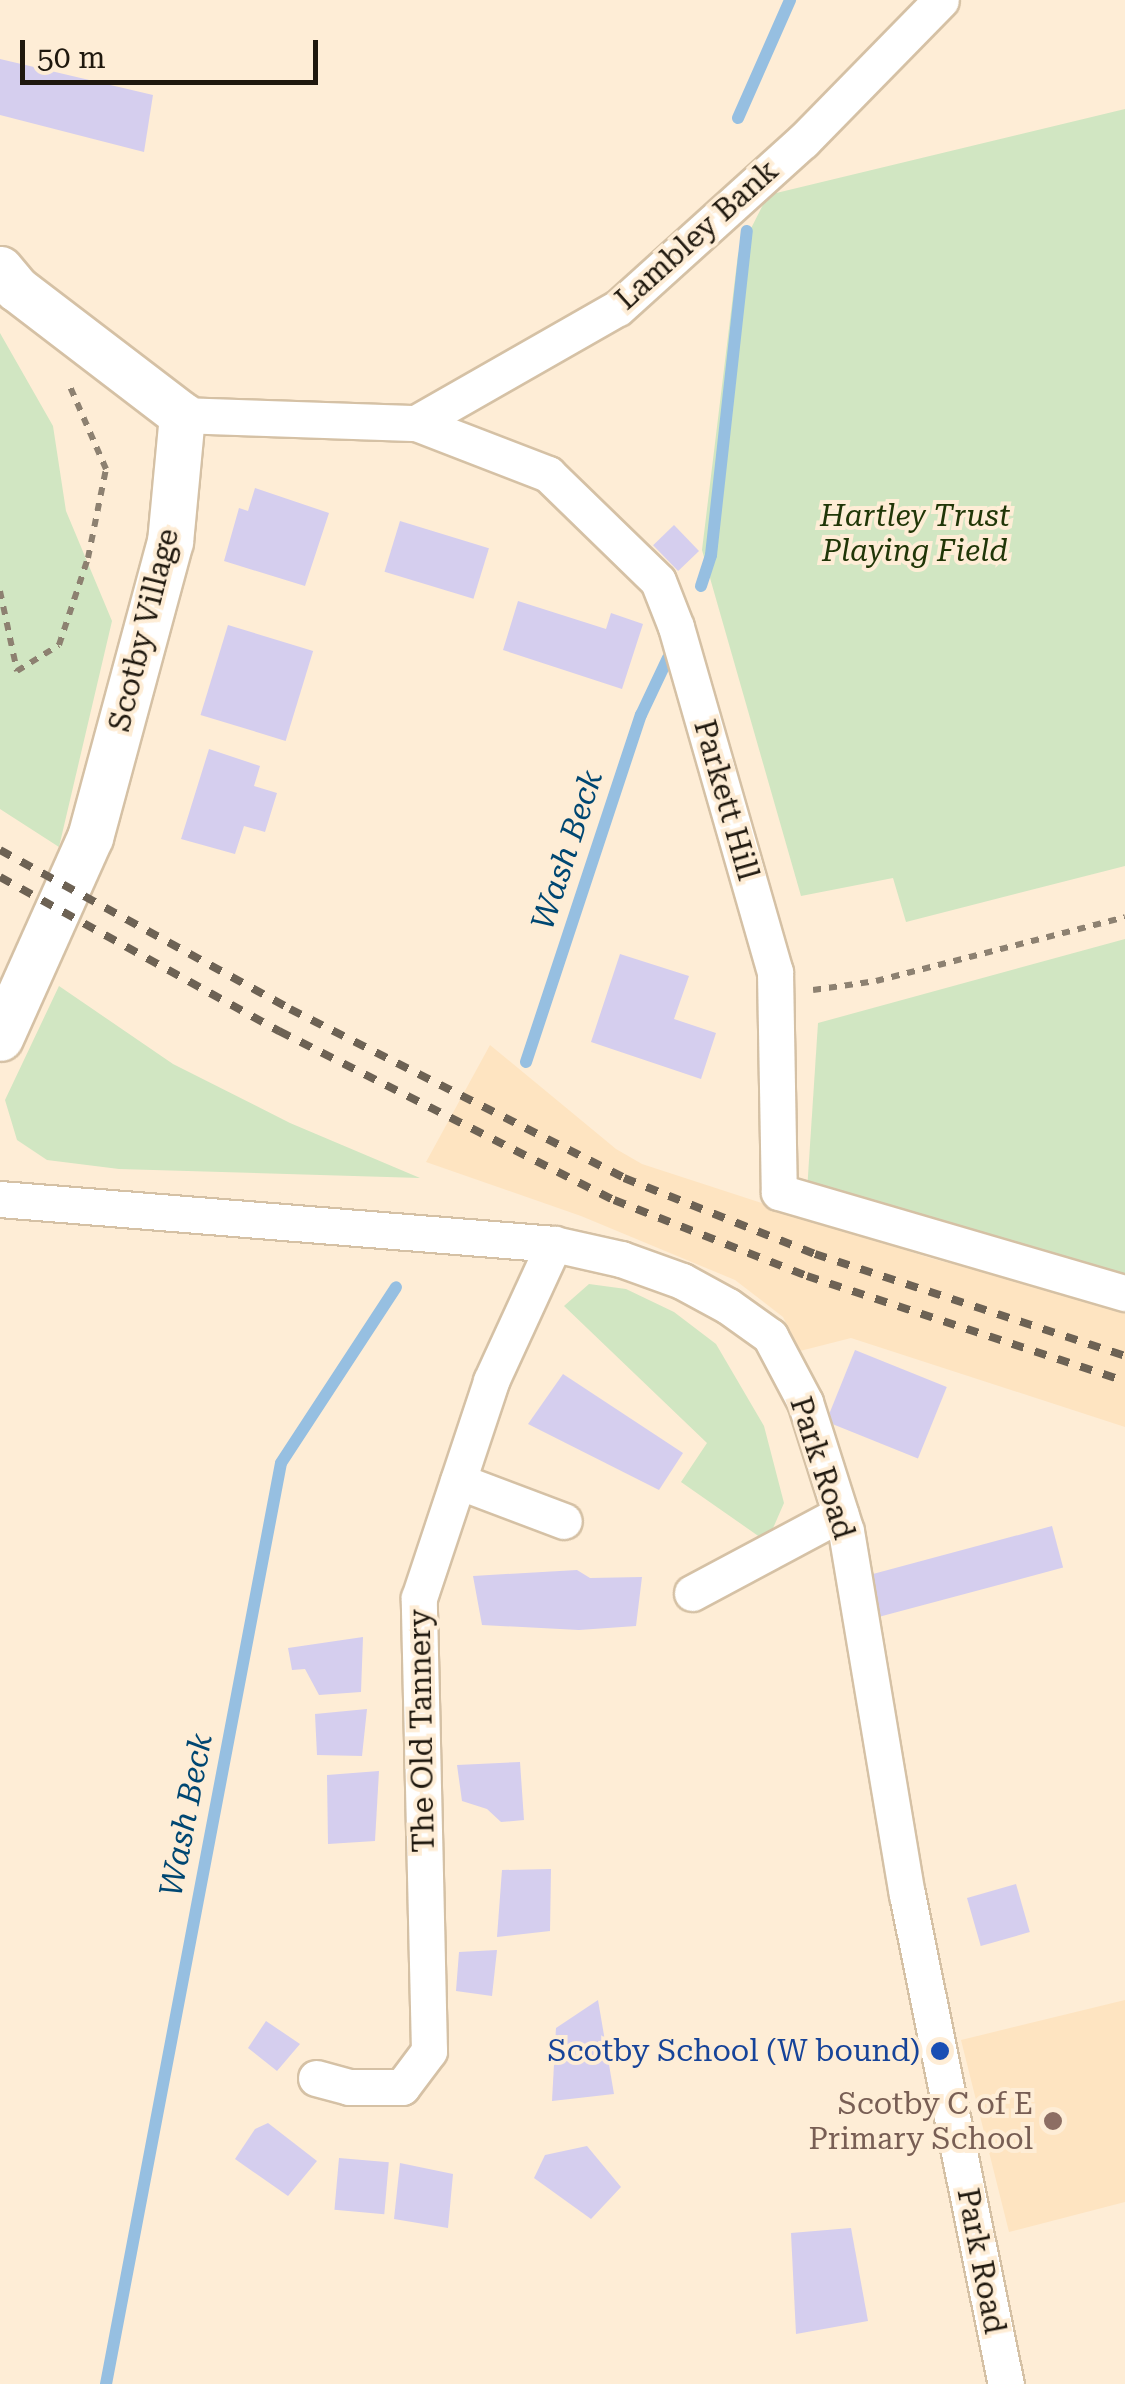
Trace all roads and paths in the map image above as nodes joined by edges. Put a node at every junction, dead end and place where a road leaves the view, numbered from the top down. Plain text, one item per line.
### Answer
1 (940, 0) edge
2 (0, 269) edge
3 (59, 365) dead end
4 (182, 415) junction
5 (416, 423) junction
6 (0, 591) edge
7 (1125, 917) edge
8 (776, 972) junction
9 (0, 1038) edge
10 (0, 1199) edge
11 (554, 1244) junction
12 (1125, 1292) edge
13 (458, 1480) junction
14 (840, 1514) junction
15 (564, 1521) dead end
16 (692, 1593) dead end
17 (316, 2078) dead end
18 (1006, 2384) edge

1 - 5 street, Lambley Bank
2 - 4 street
3 - 6 path
4 - 5 street, Parkett Hill
4 - 9 street, Scotby Village
5 - 8 street, Parkett Hill
7 - 8 path
8 - 12 street, Parkett Hill
10 - 11 street, Park Road
11 - 13 street, The Old Tannery
11 - 14 street, Park Road
13 - 15 street
13 - 17 street, The Old Tannery
14 - 16 street
14 - 18 street, Park Road

